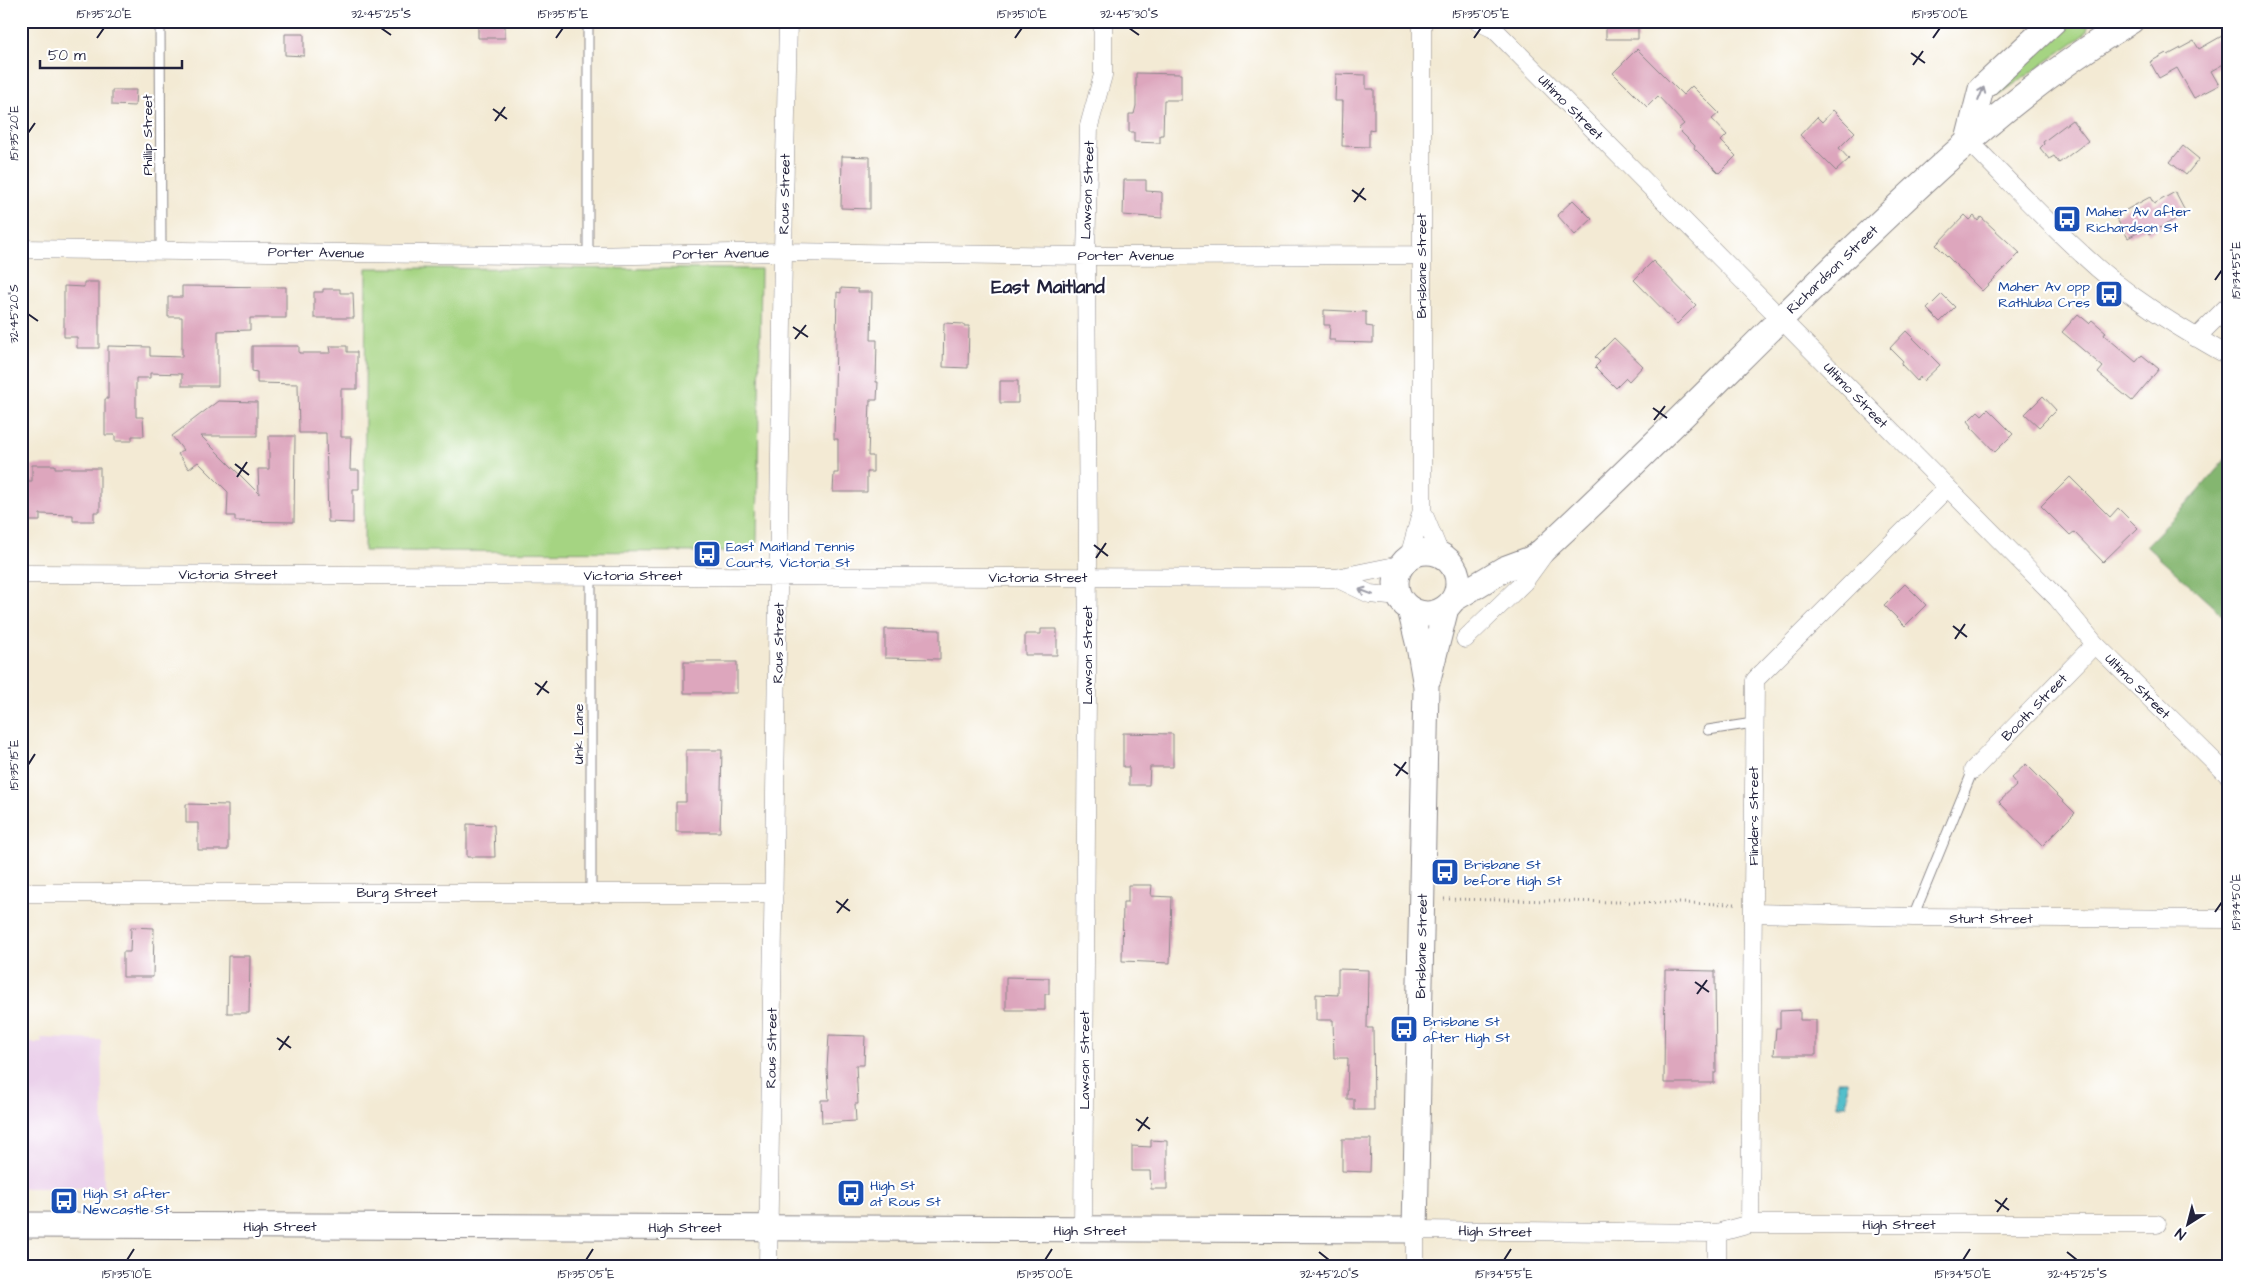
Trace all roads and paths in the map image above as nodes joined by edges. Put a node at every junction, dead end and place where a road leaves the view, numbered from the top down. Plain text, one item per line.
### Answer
1 (160, 21) edge
2 (588, 21) edge
3 (788, 21) edge
4 (1103, 21) edge
5 (1422, 21) edge
6 (1477, 21) edge
7 (2054, 21) edge
8 (2130, 21) edge
9 (2096, 31) edge
10 (1968, 140) junction
11 (21, 249) edge
12 (161, 249) junction
13 (783, 252) junction
14 (1421, 255) junction
15 (588, 256) junction
16 (1086, 256) junction
17 (2229, 305) edge
18 (1781, 319) junction
19 (2196, 338) junction
20 (2229, 356) edge
21 (1947, 488) junction
22 (1422, 510) junction
23 (1554, 540) junction
24 (1445, 558) junction
25 (1405, 561) junction
26 (1504, 569) junction
27 (21, 574) edge
28 (591, 575) junction
29 (779, 576) junction
30 (1088, 578) junction
31 (1336, 578) junction
32 (1404, 603) junction
33 (1450, 603) junction
34 (1465, 639) dead end
35 (2095, 644) junction
36 (1426, 686) junction
37 (1753, 723) junction
38 (1708, 730) dead end
39 (1973, 770) joint
40 (2229, 776) edge
41 (592, 892) junction
42 (774, 892) junction
43 (21, 893) edge
44 (1422, 898) junction
45 (1753, 908) junction
46 (1913, 917) junction
47 (2229, 918) edge
48 (1750, 1224) junction
49 (2157, 1224) dead end
50 (21, 1225) edge
51 (769, 1227) junction
52 (1083, 1230) junction
53 (1416, 1230) junction
54 (1717, 1233) junction
55 (768, 1266) edge
56 (1415, 1266) edge
57 (1716, 1266) edge

1 - 12 lane, Phillip Street
2 - 15 lane
3 - 13 street, Rous Street
4 - 16 street, Lawson Street
5 - 14 street, Brisbane Street
6 - 18 street, Ultimo Street
10 -> 7 main road
8 - 9 main road, Richardson Street
9 - 10 main road, Richardson Street
10 - 18 main road, Richardson Street
10 - 19 street
11 - 12 street, Porter Avenue
12 - 15 street, Porter Avenue
13 - 15 street, Porter Avenue
13 - 16 street, Porter Avenue
13 - 29 street, Rous Street
14 - 16 street, Porter Avenue
14 - 22 street, Brisbane Street
16 - 30 street, Lawson Street
17 - 19 street
18 - 21 street, Ultimo Street
18 - 23 main road, Richardson Street
19 - 20 street
21 - 35 street, Ultimo Street
21 - 37 street, Flinders Street
22 - 24 street, Brisbane Street
22 - 25 street, Brisbane Street
23 - 26 main road, Richardson Street
23 - 34 street, Richardson Street
24 - 25 main road
24 - 26 main road, Richardson Street
24 - 33 main road
25 - 31 street, Victoria Street
25 - 32 main road
26 - 33 main road, Richardson Street
27 - 28 street, Victoria Street
28 - 29 street, Victoria Street
28 - 41 lane, Unk Lane
29 - 30 street, Victoria Street
29 - 42 street, Rous Street
30 - 31 street, Victoria Street
30 - 52 street, Lawson Street
32 -> 31 street, Victoria Street
32 - 33 main road
32 - 36 main road, Brisbane Street
33 - 36 main road, Brisbane Street
35 - 39 street, Booth Street
35 - 40 street, Ultimo Street
36 - 44 main road, Brisbane Street
37 - 38 lane
37 - 45 street, Flinders Street
39 - 46 lane
41 - 42 street, Burg Street
41 - 43 street, Burg Street
42 - 51 street, Rous Street
44 - 45 path
44 - 53 main road, Brisbane Street
45 - 46 street, Sturt Street
45 - 48 street, Flinders Street
46 - 47 street, Sturt Street
48 - 49 street, High Street
48 - 54 street, High Street
50 - 51 main road, High Street
51 - 52 main road, High Street
51 - 55 street, Rous Street
52 - 53 main road, High Street
53 - 54 street, High Street
53 - 56 street, Brisbane Street
54 - 57 street

